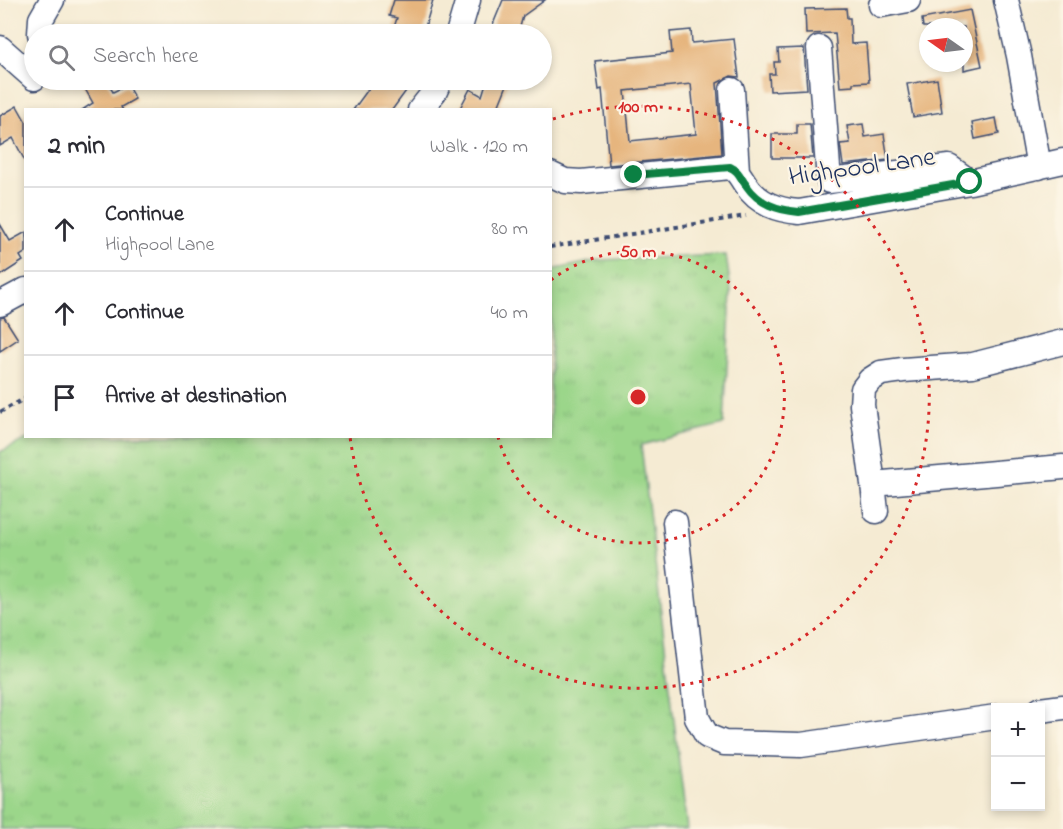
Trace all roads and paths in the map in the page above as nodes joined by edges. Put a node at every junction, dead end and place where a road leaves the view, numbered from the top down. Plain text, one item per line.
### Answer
1 (52, 0) edge
2 (468, 0) edge
3 (908, 0) edge
4 (1006, 0) edge
5 (881, 5) dead end
6 (41, 24) edge
7 (461, 24) edge
8 (819, 48) dead end
9 (435, 90) edge
10 (732, 90) dead end
11 (422, 108) edge
12 (1063, 161) edge
13 (1039, 167) junction
14 (552, 175) edge
15 (742, 179) junction
16 (829, 181) junction
17 (970, 182) junction
18 (830, 207) junction
19 (780, 210) junction
20 (552, 247) edge
21 (1063, 342) edge
22 (24, 399) edge
23 (0, 412) edge
24 (1063, 467) edge
25 (873, 484) junction
26 (876, 512) dead end
27 (675, 522) dead end
28 (1063, 707) edge
29 (1045, 709) edge
30 (991, 718) edge

1 - 6 street
2 - 7 street
3 - 5 street
4 - 13 street
8 - 16 street
9 - 11 street
10 - 15 street
12 - 13 street, Highpool Lane
13 - 17 street, Highpool Lane
14 - 15 street
15 - 19 street, Highpool Lane
16 - 17 street
16 - 18 street
17 - 18 street, Highpool Lane
18 - 19 street, Highpool Lane
19 - 20 path
21 - 25 street
22 - 23 path
24 - 25 street
25 - 26 street
27 - 30 street
28 - 29 street

